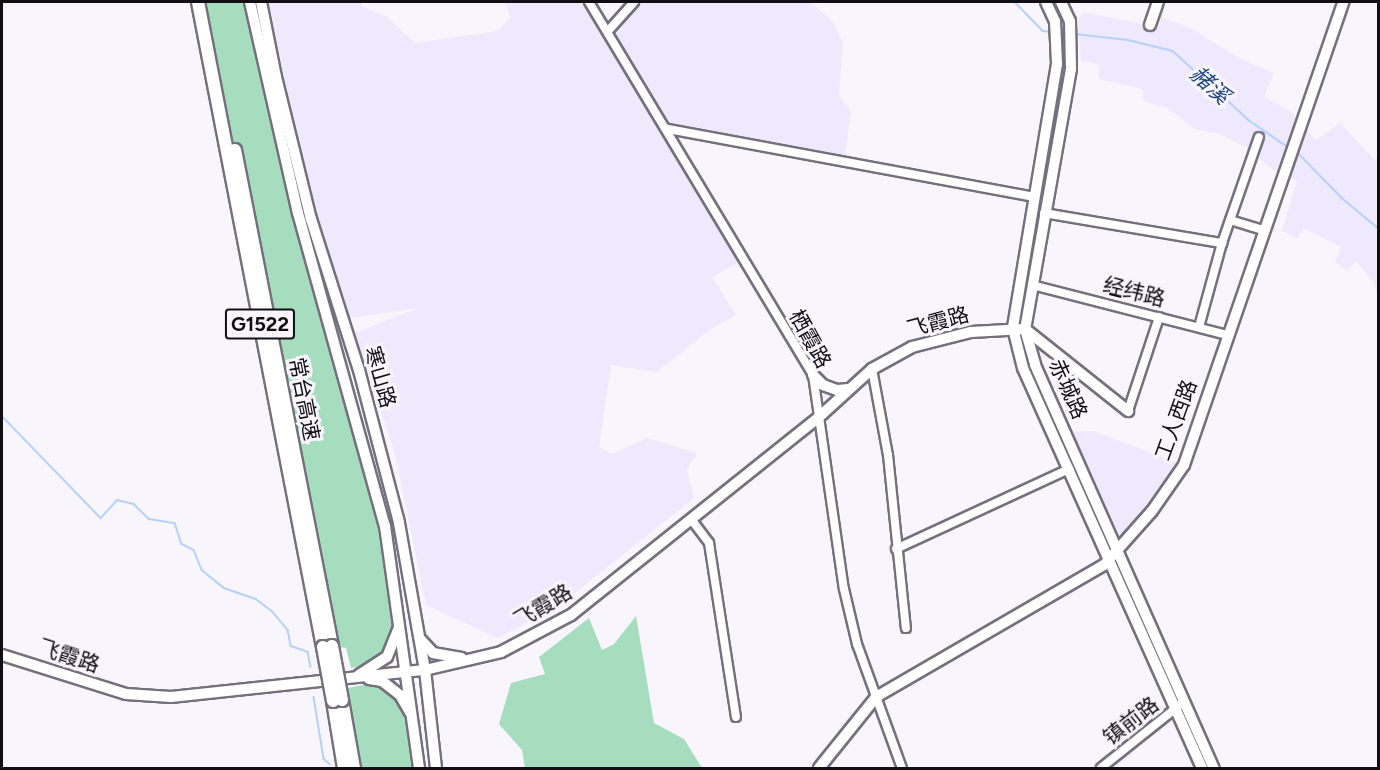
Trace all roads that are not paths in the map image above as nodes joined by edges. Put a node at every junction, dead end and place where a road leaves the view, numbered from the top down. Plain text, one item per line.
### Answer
1 (198, 2) edge
2 (206, 2) edge
3 (250, 2) edge
4 (261, 2) edge
5 (589, 2) edge
6 (634, 2) edge
7 (1046, 2) edge
8 (1061, 2) edge
9 (1158, 2) edge
10 (1342, 2) edge
11 (1150, 25) dead end
12 (608, 31) junction
13 (669, 129) junction
14 (1259, 137) dead end
15 (1042, 153) junction
16 (1055, 155) junction
17 (1035, 197) junction
18 (1044, 213) junction
19 (1230, 220) junction
20 (1263, 230) junction
21 (1222, 243) junction
22 (1032, 285) junction
23 (1159, 317) junction
24 (1199, 327) junction
25 (1013, 328) junction
26 (1025, 329) junction
27 (1227, 335) junction
28 (872, 369) junction
29 (813, 375) junction
30 (849, 388) junction
31 (1128, 411) joint
32 (819, 417) junction
33 (1064, 428) junction
34 (1053, 432) junction
35 (1069, 469) junction
36 (691, 519) junction
37 (896, 549) junction
38 (1119, 552) junction
39 (1109, 561) junction
40 (400, 621) junction
41 (906, 628) dead end
42 (419, 635) junction
43 (328, 646) junction
44 (2, 655) edge
45 (474, 659) junction
46 (444, 666) junction
47 (425, 670) junction
48 (407, 672) junction
49 (357, 677) junction
50 (427, 691) junction
51 (876, 697) junction
52 (338, 701) junction
53 (1180, 706) junction
54 (413, 717) junction
55 (736, 717) dead end
56 (344, 768) edge
57 (354, 768) edge
58 (419, 768) edge
59 (436, 768) edge
60 (819, 768) edge
61 (902, 768) edge
62 (1101, 768) edge
63 (1202, 768) edge
64 (1214, 768) edge

1 - 43 highway, 常台高速 / G1522
2 - 43 highway, 常台高速 / G1522
3 - 40 main road, 寒山路
4 - 42 main road, 寒山路
5 - 12 street, 栖霞路
6 - 12 street
7 - 15 main road, 赤城路
8 - 16 main road, 赤城路
9 - 11 main road
10 - 20 main road, 工人西路
12 - 13 street, 栖霞路
13 - 17 street
13 - 29 street, 栖霞路
14 - 19 street
15 - 16 main road
15 - 17 main road, 赤城路
16 - 18 main road, 赤城路
17 - 25 main road, 赤城路
18 - 21 street
18 - 22 main road, 赤城路
19 - 20 street
19 - 21 street
20 - 27 main road, 工人西路
21 - 24 street
22 - 23 street, 经纬路
22 - 26 main road, 赤城路
23 - 24 street, 经纬路
23 - 31 street
24 - 27 street, 经纬路
25 - 26 main road, 飞霞路
25 - 28 main road, 飞霞路
25 - 34 main road, 赤城路
26 - 31 main road
26 - 33 main road, 赤城路
27 - 38 main road, 工人西路
28 - 30 main road, 飞霞路
28 - 37 street
29 - 30 main road
29 - 32 street, 栖霞路
30 - 32 main road, 飞霞路
32 - 36 main road, 飞霞路
32 - 51 street, 栖霞路
33 - 34 main road
33 - 38 main road, 赤城路
34 - 35 main road, 赤城路
35 - 37 street
35 - 39 main road, 赤城路
36 - 45 main road, 飞霞路
36 - 55 street
37 - 41 street
38 - 39 main road, 工人西路
38 - 53 main road, 赤城路
39 - 51 main road, 工人西路
39 - 53 main road, 赤城路
40 - 48 main road, 寒山路
40 - 49 main road
42 - 45 main road
42 - 47 main road, 寒山路
43 - 52 highway, 常台高速 / G1522, bridge
44 - 49 main road, 飞霞路
45 - 46 main road, 飞霞路
46 - 47 main road, 飞霞路
46 - 50 main road
47 - 48 main road, 飞霞路
47 - 50 main road, 寒山路
48 - 49 main road, 飞霞路
48 - 54 main road, 寒山路
49 - 54 main road
50 - 59 main road, 寒山路
51 - 60 main road, 工人西路
51 - 61 street, 栖霞路
52 - 56 highway, 常台高速 / G1522
52 - 57 highway, 常台高速 / G1522
53 - 62 street, 镇前路
53 - 63 main road, 赤城路
53 - 64 main road, 赤城路
54 - 58 main road, 寒山路

